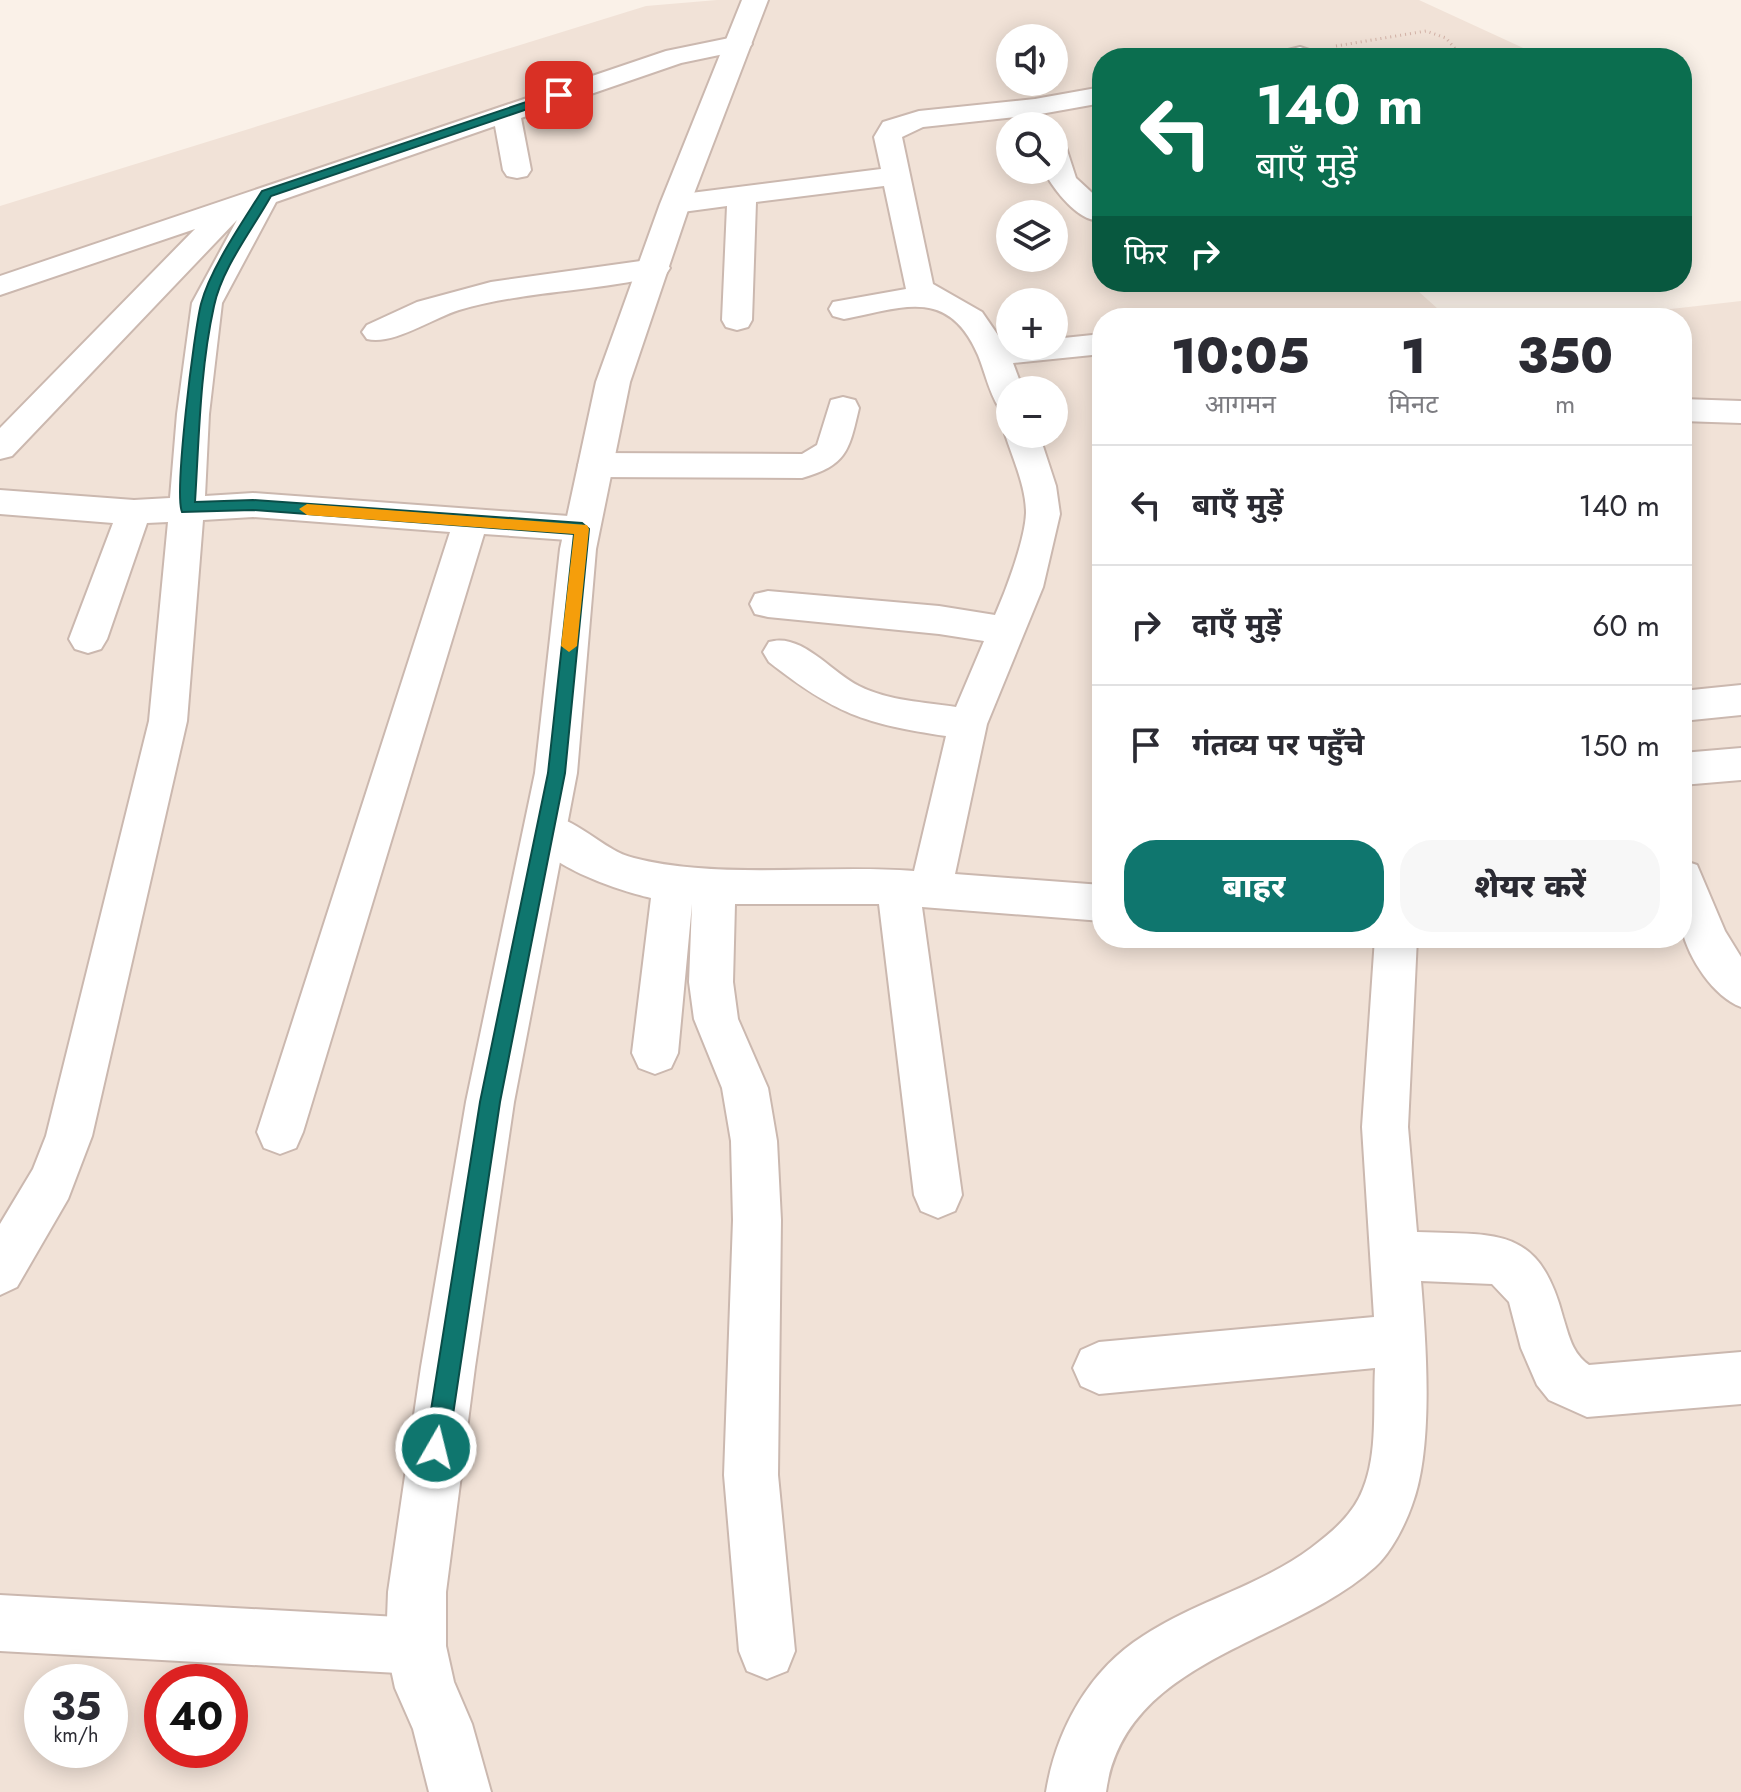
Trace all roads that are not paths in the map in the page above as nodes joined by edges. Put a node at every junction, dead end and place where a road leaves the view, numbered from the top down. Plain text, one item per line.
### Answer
1 (749, 16) edge
2 (1092, 98) edge
3 (506, 112) junction
4 (1052, 112) edge
5 (996, 118) edge
6 (517, 170) dead end
7 (895, 176) junction
8 (1066, 184) edge
9 (742, 196) junction
10 (250, 199) junction
11 (675, 204) junction
12 (1092, 208) edge
13 (655, 268) junction
14 (0, 286) edge
15 (925, 295) junction
16 (844, 309) dead end
17 (737, 320) dead end
18 (378, 332) dead end
19 (1092, 345) edge
20 (994, 355) junction
21 (1001, 376) edge
22 (843, 408) dead end
23 (1692, 410) edge
24 (1741, 412) edge
25 (0, 448) edge
26 (1027, 448) edge
27 (595, 465) junction
28 (0, 502) edge
29 (187, 508) junction
30 (134, 512) junction
31 (470, 522) junction
32 (582, 529) junction
33 (768, 604) dead end
34 (1007, 631) junction
35 (88, 639) dead end
36 (782, 652) dead end
37 (1741, 700) edge
38 (1692, 705) edge
39 (968, 724) junction
40 (1741, 764) edge
41 (1692, 768) edge
42 (545, 829) junction
43 (693, 886) junction
44 (914, 889) junction
45 (1692, 899) edge
46 (1092, 902) edge
47 (1395, 948) edge
48 (1741, 987) edge
49 (655, 1053) dead end
50 (280, 1132) dead end
51 (938, 1195) dead end
52 (1395, 1255) junction
53 (0, 1270) edge
54 (1401, 1340) junction
55 (1099, 1368) dead end
56 (1741, 1378) edge
57 (0, 1623) edge
58 (416, 1646) junction
59 (767, 1651) dead end
60 (460, 1792) edge
61 (1076, 1792) edge

1 - 3 street
1 - 11 street
2 - 4 street
3 - 6 street
3 - 10 street
5 - 7 street
7 - 9 street
7 - 15 street
8 - 12 street
9 - 11 street
9 - 17 street
10 - 14 street
10 - 25 street
10 - 29 street
11 - 13 street
13 - 18 street
13 - 27 street
15 - 16 street
15 - 20 street
19 - 20 street
20 - 21 street
22 - 27 street
23 - 24 street
26 - 34 street
27 - 32 street
28 - 30 street
29 - 30 street
29 - 31 street
29 - 53 street
30 - 35 street
31 - 32 street
31 - 50 street
32 - 42 street
33 - 34 street
34 - 39 street
36 - 39 street
37 - 38 street
39 - 44 street
40 - 41 street
42 - 43 street
42 - 58 street
43 - 44 street
43 - 49 street
43 - 59 street
44 - 46 street
44 - 51 street
45 - 48 street
47 - 52 street
52 - 54 street
52 - 56 street
54 - 55 street
54 - 61 street
57 - 58 street
58 - 60 street

